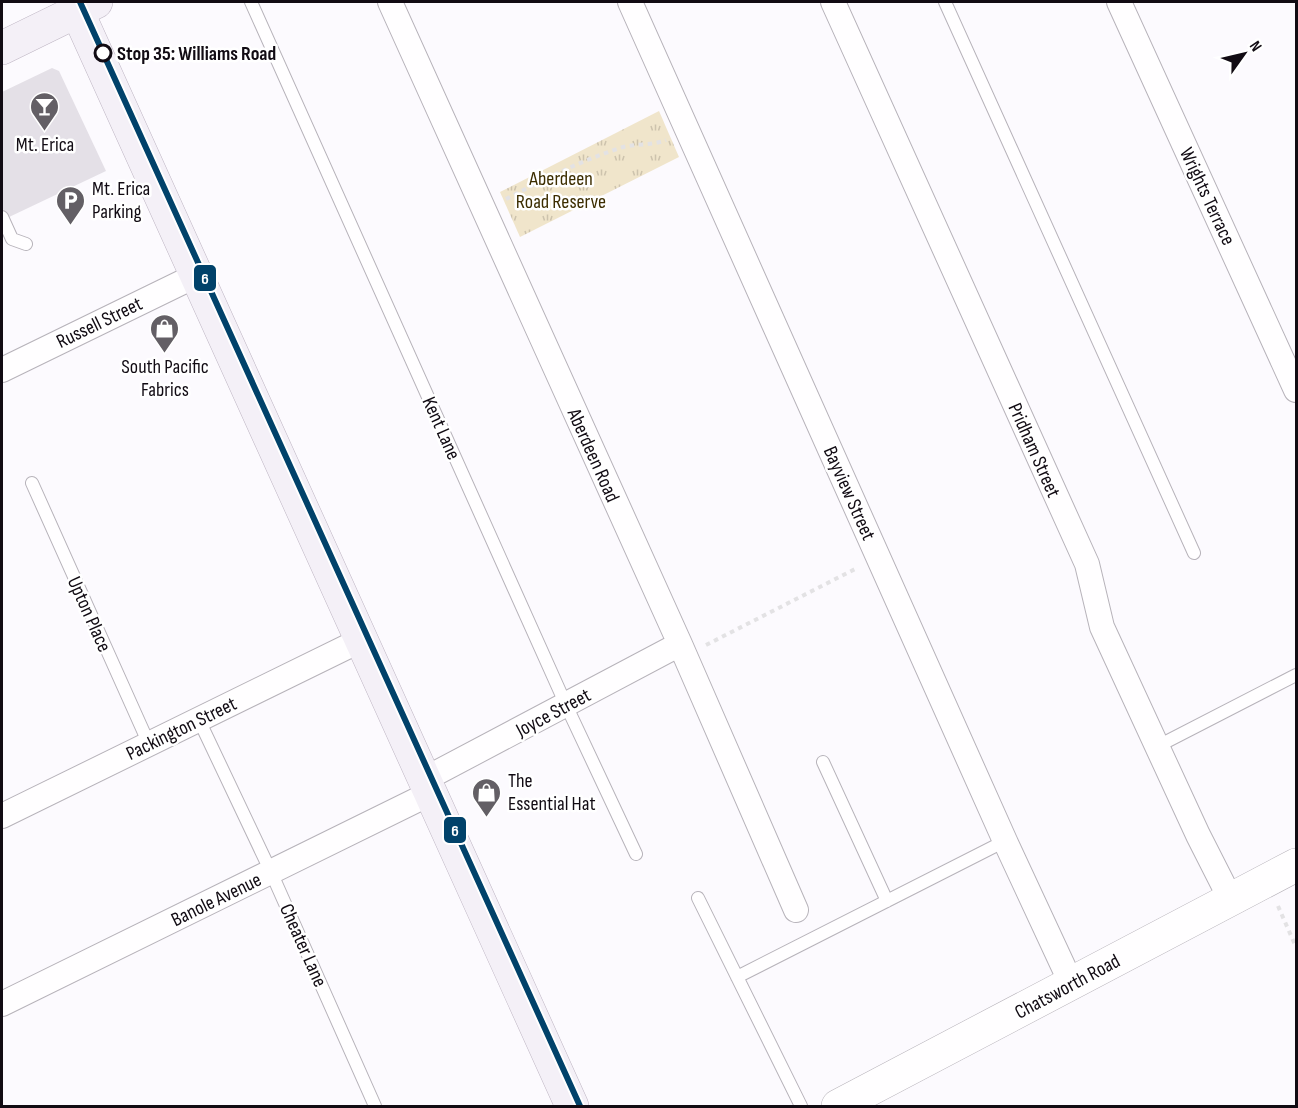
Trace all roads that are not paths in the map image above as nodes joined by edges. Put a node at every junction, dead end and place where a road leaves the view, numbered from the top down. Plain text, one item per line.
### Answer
1 (251, 2) edge
2 (390, 2) edge
3 (630, 2) edge
4 (833, 2) edge
5 (945, 2) edge
6 (1119, 2) edge
7 (82, 5) edge
8 (2, 48) edge
9 (2, 217) edge
10 (26, 244) dead end
11 (197, 275) junction
12 (2, 370) edge
13 (1296, 390) edge
14 (32, 483) dead end
15 (1194, 553) dead end
16 (361, 640) junction
17 (689, 643) junction
18 (1296, 675) edge
19 (566, 705) junction
20 (199, 720) junction
21 (149, 744) junction
22 (1158, 746) junction
23 (823, 762) dead end
24 (428, 786) junction
25 (2, 815) edge
26 (1005, 841) junction
27 (636, 854) dead end
28 (1296, 865) edge
29 (271, 872) junction
30 (698, 898) dead end
31 (1231, 900) junction
32 (887, 901) junction
33 (796, 910) dead end
34 (737, 977) junction
35 (1071, 983) junction
36 (2, 1004) edge
37 (375, 1107) edge
38 (572, 1107) edge
39 (801, 1107) edge
40 (838, 1107) edge

1 - 19 lane, Kent Lane
2 - 17 street, Aberdeen Road
3 - 26 street, Bayview Street
4 - 22 street, Pridham Street
5 - 15 lane
6 - 13 street, Wrights Terrace
7 - 8 main road
7 - 11 main road
9 - 10 lane
11 - 12 street, Russell Street
11 - 16 main road
14 - 21 lane, Upton Place
16 - 20 street, Packington Street
16 - 24 main road
17 - 19 street, Joyce Street
17 - 33 street, Aberdeen Road
18 - 22 lane
19 - 24 street, Joyce Street
19 - 27 lane, Kent Lane
20 - 21 street, Packington Street
20 - 29 lane, Cheater Lane
21 - 25 street, Packington Street
22 - 31 street, Pridham Street
23 - 32 lane
24 - 29 street, Banole Avenue
24 - 38 main road
26 - 32 lane
26 - 35 street, Bayview Street
28 - 31 street, Chatsworth Road
29 - 36 street, Banole Avenue
29 - 37 lane, Cheater Lane
30 - 34 lane
31 - 35 street, Chatsworth Road
32 - 34 lane
34 - 39 lane
35 - 40 street, Chatsworth Road

